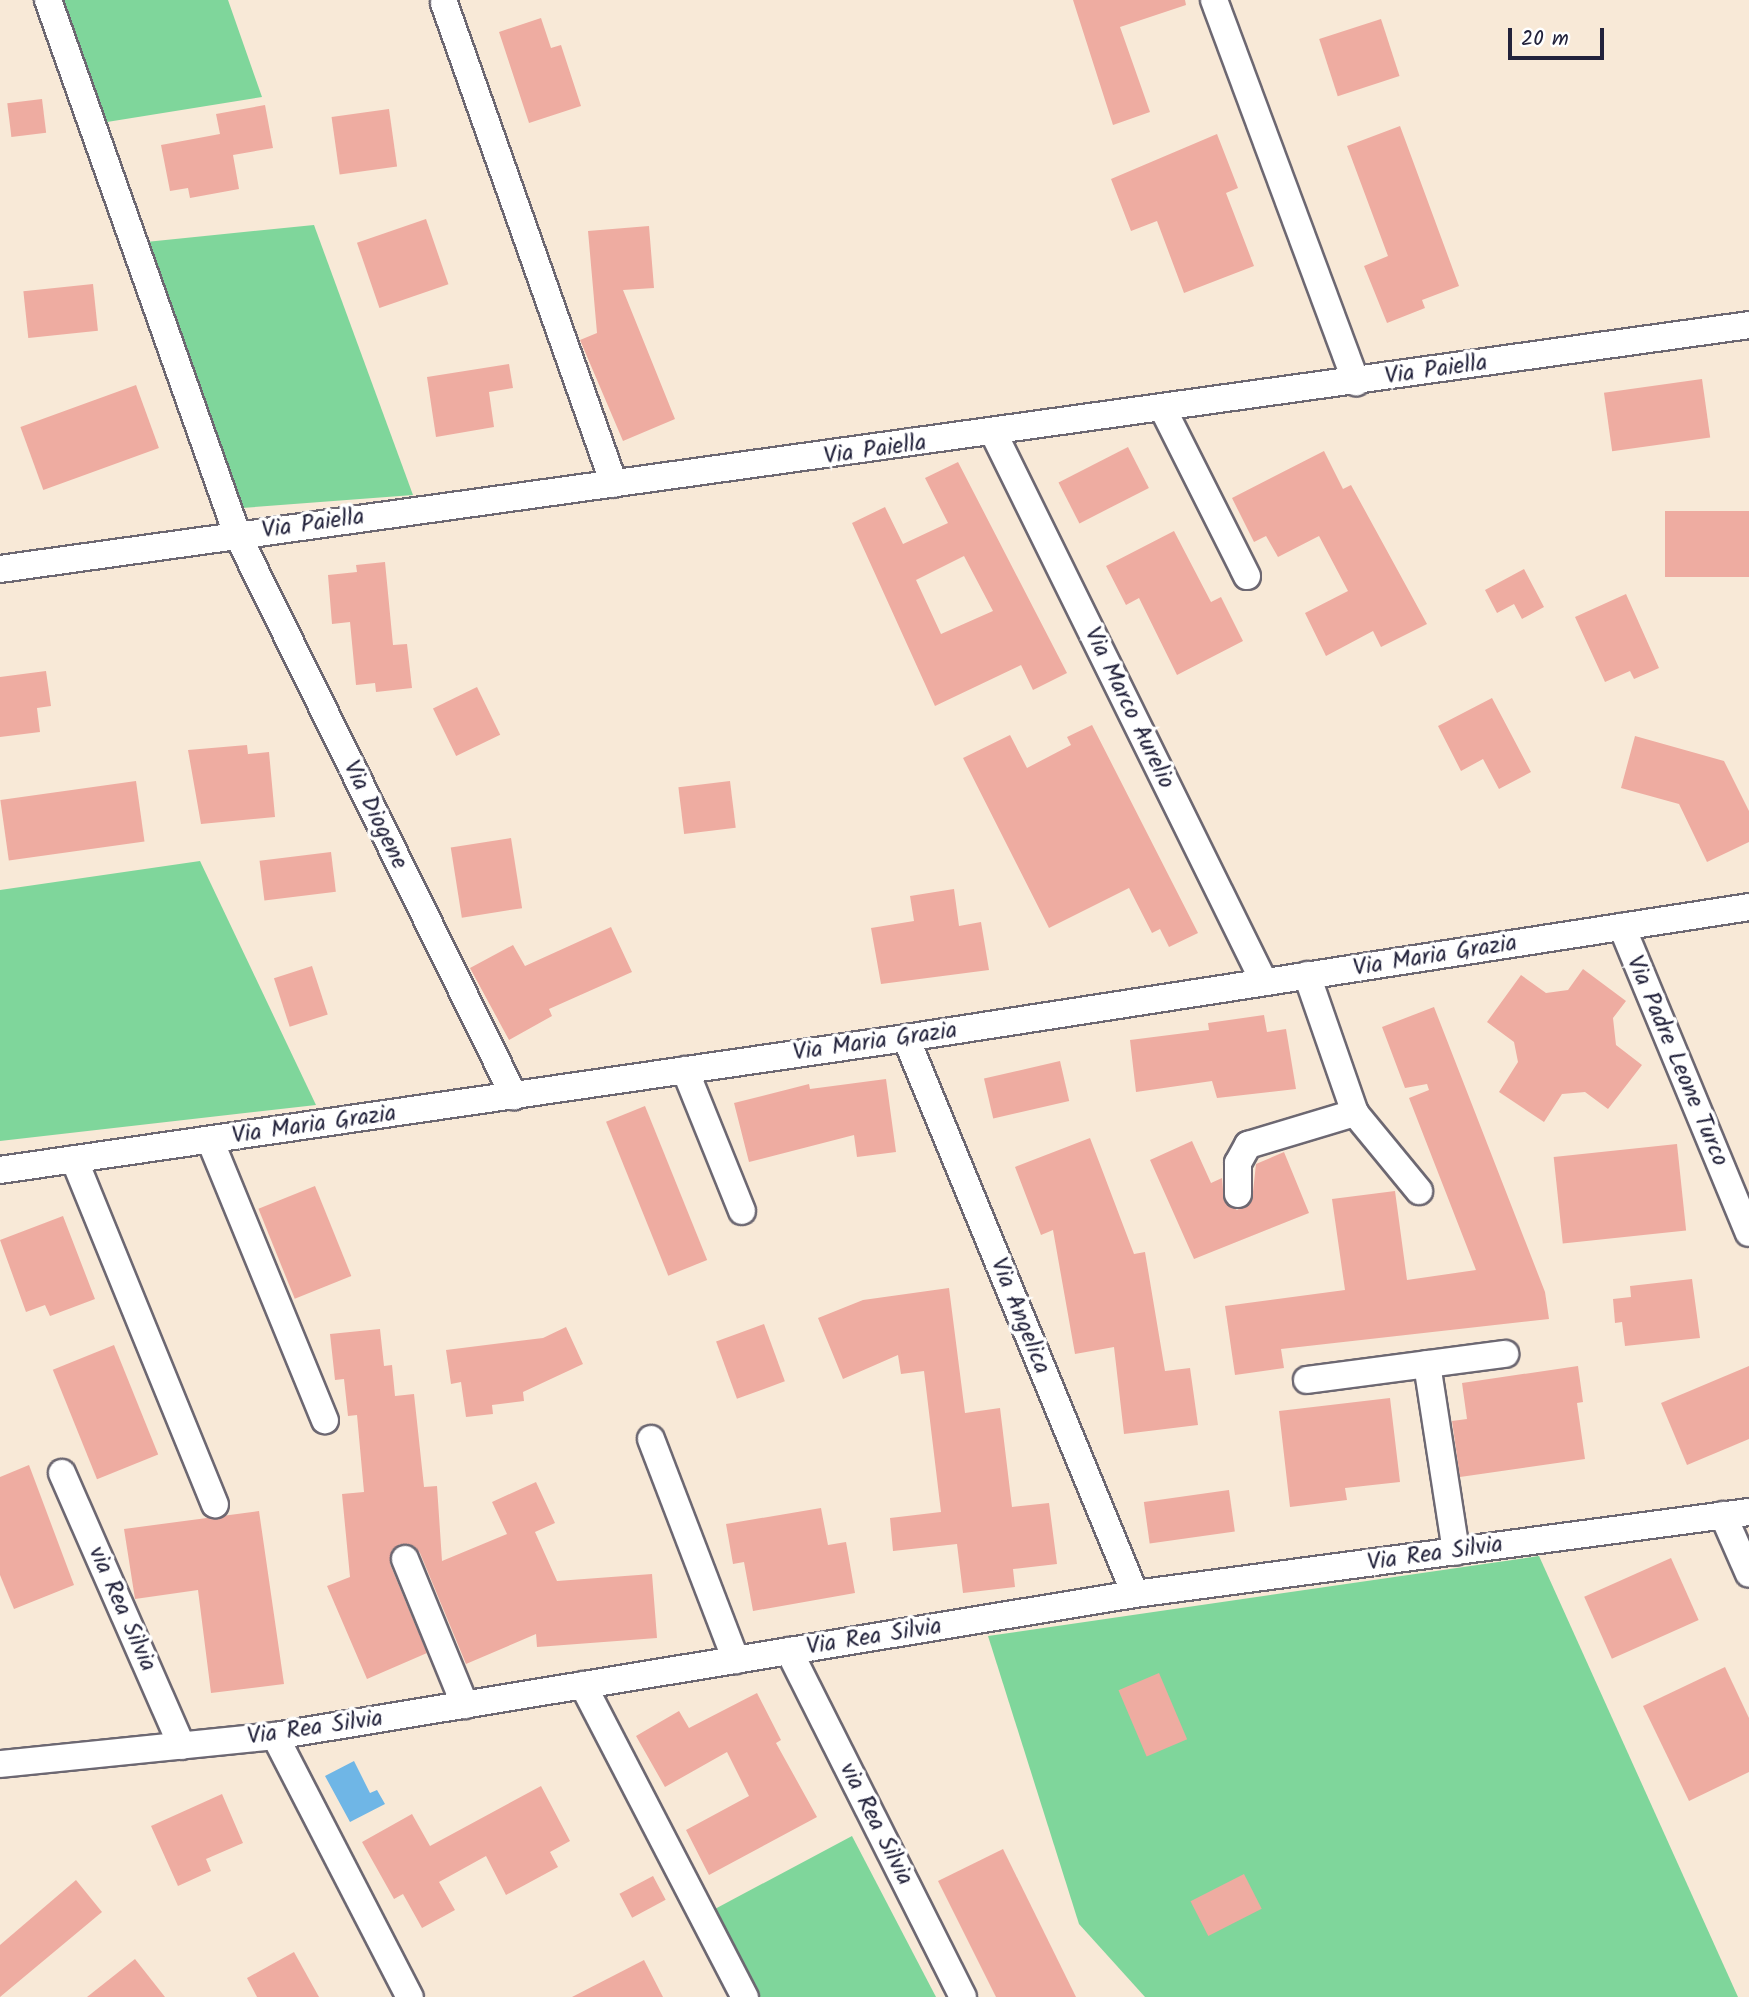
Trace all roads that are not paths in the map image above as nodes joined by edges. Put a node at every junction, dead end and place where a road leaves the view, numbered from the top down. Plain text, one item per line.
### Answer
1 (48, 0) edge
2 (1214, 0) edge
3 (443, 3) dead end
4 (1749, 325) edge
5 (1356, 382) junction
6 (1163, 409) junction
7 (994, 434) junction
8 (614, 484) junction
9 (237, 534) junction
10 (0, 569) edge
11 (1247, 576) dead end
12 (1749, 907) edge
13 (1622, 927) junction
14 (1307, 975) junction
15 (1264, 982) junction
16 (906, 1038) junction
17 (685, 1070) junction
18 (514, 1096) junction
19 (1355, 1113) junction
20 (210, 1140) junction
21 (74, 1159) junction
22 (0, 1170) edge
23 (1419, 1192) dead end
24 (1238, 1194) dead end
25 (742, 1211) dead end
26 (1749, 1233) edge
27 (1505, 1354) dead end
28 (1427, 1364) junction
29 (1307, 1380) dead end
30 (325, 1420) dead end
31 (651, 1439) dead end
32 (62, 1473) dead end
33 (215, 1504) dead end
34 (1736, 1514) edge
35 (1456, 1552) junction
36 (405, 1559) dead end
37 (1749, 1574) edge
38 (1135, 1594) junction
39 (789, 1651) junction
40 (736, 1660) junction
41 (583, 1685) junction
42 (465, 1705) junction
43 (275, 1736) junction
44 (182, 1745) junction
45 (0, 1764) edge
46 (410, 1997) edge
47 (745, 1997) edge
48 (963, 1997) edge

1 - 9 street, Via Diogene
2 - 5 street
3 - 8 street
4 - 5 street, Via Paiella
5 - 6 street, Via Paiella
6 - 7 street, Via Paiella
6 - 11 street
7 - 8 street, Via Paiella
7 - 15 street, Via Marco Aurelio
8 - 9 street, Via Paiella
9 - 10 street, Via Paiella
9 - 18 street, Via Diogene
12 - 13 street, Via Maria Grazia
13 - 14 street, Via Maria Grazia
13 - 26 street, Via Padre Leone Turco
14 - 15 street, Via Maria Grazia
14 - 19 street
15 - 16 street, Via Maria Grazia
16 - 17 street, Via Maria Grazia
16 - 38 street, Via Angelica
17 - 18 street, Via Maria Grazia
17 - 25 street
18 - 20 street, Via Maria Grazia
19 - 23 street
19 - 24 street
20 - 21 street, Via Maria Grazia
20 - 30 street
21 - 22 street, Via Maria Grazia
21 - 33 street
27 - 28 street
28 - 29 street
28 - 35 street
31 - 40 street
32 - 44 street, via Rea Silvia
34 - 35 street, Via Rea Silvia
34 - 37 street
35 - 38 street, Via Rea Silvia
36 - 42 street
38 - 39 street, Via Rea Silvia
39 - 40 street, Via Rea Silvia
39 - 48 street, via Rea Silvia
40 - 41 street, Via Rea Silvia
41 - 42 street, Via Rea Silvia
41 - 47 street
42 - 43 street, Via Rea Silvia
43 - 44 street, Via Rea Silvia
43 - 46 street, via Rea Silvia
44 - 45 street, Via Rea Silvia

